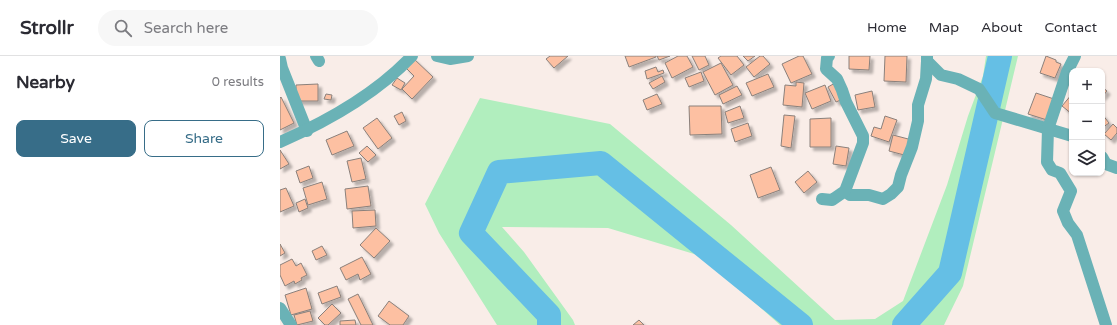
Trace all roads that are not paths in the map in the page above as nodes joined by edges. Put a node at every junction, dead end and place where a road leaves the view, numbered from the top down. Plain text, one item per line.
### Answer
1 (412, 56) edge
2 (437, 56) edge
3 (468, 56) edge
4 (830, 56) edge
5 (1075, 56) edge
6 (927, 58) edge
7 (280, 59) edge
8 (1048, 129) junction
9 (307, 131) junction
10 (1069, 135) edge
11 (280, 142) edge
12 (1105, 162) edge
13 (1117, 168) edge
14 (845, 191) junction
15 (822, 199) dead end
16 (280, 308) edge
17 (291, 325) edge
18 (1106, 325) edge

1 - 9 street
2 - 3 street
4 - 14 street
5 - 8 street
6 - 8 street
6 - 14 street
7 - 9 street
8 - 10 street
8 - 18 street
9 - 11 street
12 - 13 street
14 - 15 street
16 - 17 street

